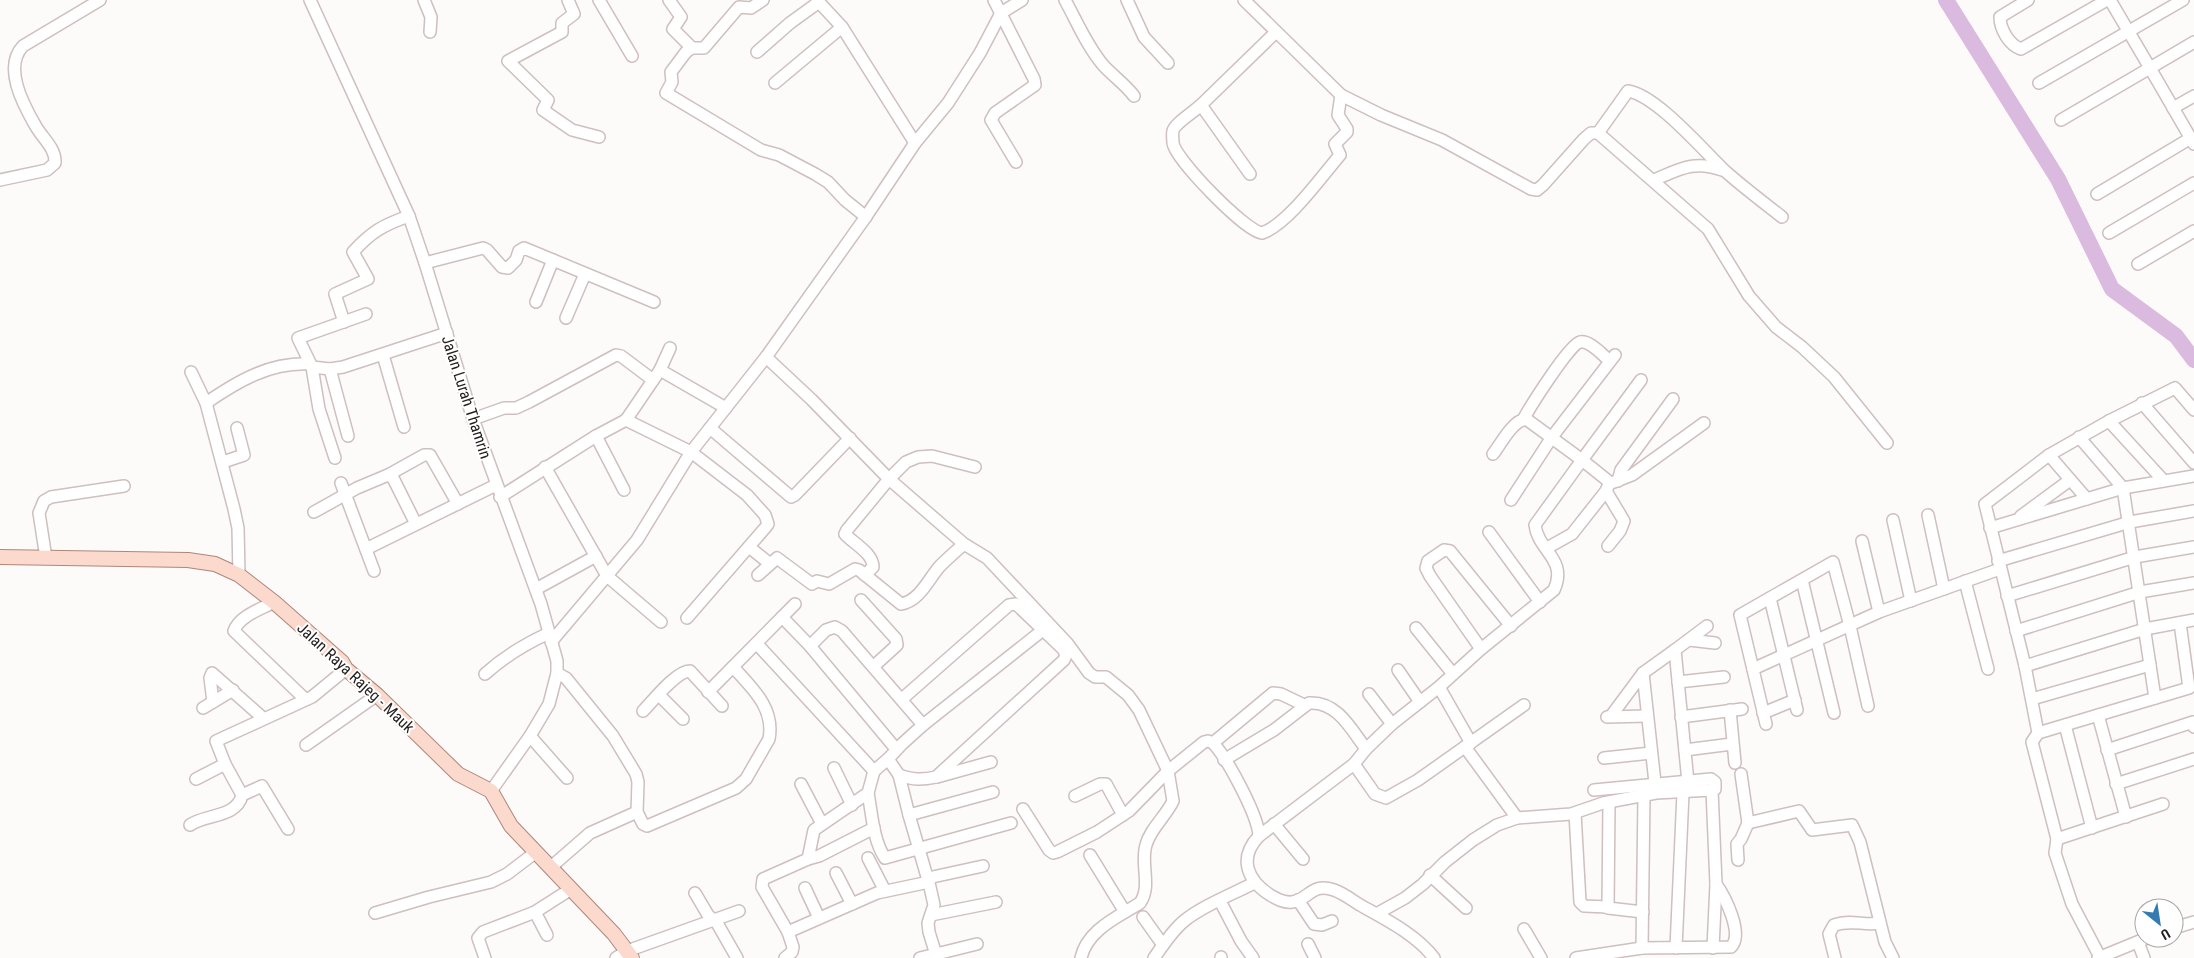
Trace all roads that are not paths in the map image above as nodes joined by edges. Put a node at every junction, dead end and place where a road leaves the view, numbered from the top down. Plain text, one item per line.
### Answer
1 (100, 0) edge
2 (310, 0) edge
3 (424, 0) edge
4 (568, 0) edge
5 (599, 0) edge
6 (669, 0) edge
7 (763, 0) edge
8 (994, 0) edge
9 (1022, 0) edge
10 (1065, 0) edge
11 (1127, 0) edge
12 (1244, 0) edge
13 (2028, 0) edge
14 (2108, 0) edge
15 (2183, 0) edge
16 (818, 1) edge
17 (1000, 13) junction
18 (842, 27) junction
19 (430, 32) dead end
20 (1276, 32) junction
21 (2128, 32) junction
22 (2194, 42) edge
23 (692, 48) junction
24 (757, 52) dead end
25 (632, 56) dead end
26 (1168, 63) dead end
27 (2150, 68) junction
28 (775, 83) dead end
29 (2039, 83) dead end
30 (1341, 95) junction
31 (1134, 96) dead end
32 (2194, 96) edge
33 (1201, 105) junction
34 (2173, 108) junction
35 (2060, 120) dead end
36 (1598, 132) junction
37 (599, 137) dead end
38 (2192, 141) edge
39 (915, 143) junction
40 (1016, 162) dead end
41 (1726, 172) junction
42 (1250, 174) dead end
43 (0, 180) edge
44 (1654, 180) junction
45 (2194, 183) edge
46 (2097, 194) dead end
47 (409, 216) junction
48 (866, 217) junction
49 (1782, 217) dead end
50 (2194, 231) edge
51 (2109, 233) dead end
52 (553, 260) junction
53 (426, 263) junction
54 (2138, 264) dead end
55 (585, 274) junction
56 (536, 302) dead end
57 (654, 302) dead end
58 (366, 314) dead end
59 (566, 318) dead end
60 (344, 322) junction
61 (447, 333) junction
62 (670, 348) dead end
63 (383, 355) junction
64 (766, 357) junction
65 (311, 365) junction
66 (330, 369) junction
67 (660, 370) junction
68 (191, 372) dead end
69 (653, 380) junction
70 (1641, 380) dead end
71 (1674, 399) dead end
72 (206, 403) junction
73 (2142, 404) junction
74 (726, 408) junction
75 (2194, 410) edge
76 (473, 419) junction
77 (626, 420) junction
78 (1523, 420) junction
79 (2110, 421) junction
80 (1704, 423) dead end
81 (404, 427) dead end
82 (237, 428) dead end
83 (710, 428) junction
84 (348, 436) dead end
85 (596, 436) junction
86 (1552, 437) junction
87 (2079, 437) junction
88 (850, 438) junction
89 (1887, 443) dead end
90 (691, 452) junction
91 (1493, 454) dead end
92 (2049, 455) junction
93 (335, 458) dead end
94 (1582, 460) junction
95 (223, 462) junction
96 (2194, 463) edge
97 (545, 467) junction
98 (975, 467) dead end
99 (388, 475) junction
100 (2194, 476) edge
101 (889, 479) junction
102 (2070, 480) junction
103 (2163, 480) junction
104 (496, 485) junction
105 (1611, 485) junction
106 (124, 486) dead end
107 (343, 488) junction
108 (2124, 488) junction
109 (624, 490) dead end
110 (500, 497) junction
111 (2087, 499) junction
112 (1512, 500) dead end
113 (458, 504) junction
114 (2194, 511) edge
115 (314, 512) dead end
116 (1928, 515) dead end
117 (1893, 520) dead end
118 (2012, 522) junction
119 (2130, 522) junction
120 (416, 524) junction
121 (1990, 528) junction
122 (1489, 532) dead end
123 (1862, 541) dead end
124 (964, 544) junction
125 (1608, 546) dead end
126 (749, 547) junction
127 (2194, 547) edge
128 (1547, 548) junction
129 (366, 549) junction
130 (0, 556) edge
131 (596, 556) junction
132 (2135, 557) junction
133 (46, 558) junction
134 (769, 563) junction
135 (1999, 565) junction
136 (374, 571) dead end
137 (239, 575) junction
138 (758, 575) dead end
139 (865, 575) junction
140 (607, 576) junction
141 (1802, 580) junction
142 (1965, 581) junction
143 (2194, 583) edge
144 (536, 589) junction
145 (1944, 589) junction
146 (2140, 592) junction
147 (2007, 596) junction
148 (1770, 598) junction
149 (861, 600) dead end
150 (1911, 601) junction
151 (274, 602) junction
152 (1540, 602) junction
153 (795, 604) dead end
154 (1879, 612) junction
155 (782, 617) junction
156 (687, 618) dead end
157 (2194, 620) edge
158 (661, 622) dead end
159 (2180, 623) junction
160 (1511, 626) junction
161 (1707, 626) dead end
162 (1850, 626) junction
163 (1046, 627) junction
164 (1416, 628) dead end
165 (2145, 630) junction
166 (2016, 631) junction
167 (550, 638) junction
168 (1689, 640) junction
169 (1817, 641) junction
170 (1715, 643) dead end
171 (757, 644) junction
172 (810, 646) junction
173 (1481, 649) junction
174 (1675, 650) junction
175 (1784, 656) junction
176 (2189, 656) edge
177 (2150, 665) junction
178 (874, 666) junction
179 (2025, 666) junction
180 (733, 667) junction
181 (346, 669) junction
182 (1988, 669) dead end
183 (1398, 670) dead end
184 (1753, 670) junction
185 (558, 673) junction
186 (1643, 673) junction
187 (485, 674) dead end
188 (1452, 674) junction
189 (1724, 678) dead end
190 (1678, 682) junction
191 (1439, 688) junction
192 (233, 690) junction
193 (708, 692) junction
194 (377, 694) junction
195 (1369, 694) dead end
196 (659, 695) junction
197 (2155, 698) junction
198 (305, 699) junction
199 (902, 699) junction
200 (2032, 699) junction
201 (213, 702) junction
202 (1420, 702) junction
203 (1304, 705) junction
204 (1524, 705) dead end
205 (722, 706) dead end
206 (1868, 706) dead end
207 (202, 708) dead end
208 (1742, 709) dead end
209 (1730, 710) junction
210 (644, 711) dead end
211 (1834, 712) dead end
212 (1647, 716) junction
213 (2098, 716) junction
214 (1681, 717) junction
215 (263, 718) junction
216 (683, 718) dead end
217 (1392, 724) junction
218 (923, 725) junction
219 (2065, 725) junction
220 (2194, 727) edge
221 (2038, 733) junction
222 (530, 736) junction
223 (1213, 743) junction
224 (1732, 744) junction
225 (306, 745) dead end
226 (1468, 745) junction
227 (896, 749) junction
228 (1366, 749) junction
229 (1684, 750) junction
230 (2107, 750) junction
231 (1651, 753) junction
232 (1604, 758) dead end
233 (2194, 759) edge
234 (888, 760) junction
235 (1224, 760) junction
236 (991, 762) dead end
237 (1734, 763) dead end
238 (225, 764) junction
239 (1354, 764) junction
240 (834, 768) dead end
241 (1168, 771) junction
242 (874, 772) junction
243 (1741, 774) dead end
244 (899, 775) junction
245 (936, 777) junction
246 (567, 778) dead end
247 (196, 779) dead end
248 (1688, 782) junction
249 (800, 784) dead end
250 (2116, 784) junction
251 (1656, 789) junction
252 (1594, 790) dead end
253 (1712, 790) junction
254 (491, 791) junction
255 (993, 792) dead end
256 (868, 793) junction
257 (1683, 793) junction
258 (242, 795) junction
259 (1074, 796) dead end
260 (1644, 796) junction
261 (1609, 803) junction
262 (2164, 804) dead end
263 (852, 805) junction
264 (1023, 809) dead end
265 (637, 812) junction
266 (1575, 813) junction
267 (909, 815) junction
268 (1123, 815) junction
269 (2126, 817) junction
270 (1517, 818) junction
271 (1010, 823) dead end
272 (1748, 823) junction
273 (822, 824) junction
274 (1274, 824) junction
275 (190, 825) dead end
276 (874, 828) junction
277 (2092, 828) junction
278 (288, 829) dead end
279 (1259, 836) junction
280 (2057, 839) junction
281 (919, 848) junction
282 (536, 852) junction
283 (1090, 855) dead end
284 (868, 858) dead end
285 (808, 859) junction
286 (1303, 859) dead end
287 (1738, 860) dead end
288 (982, 866) dead end
289 (551, 867) junction
290 (836, 873) dead end
291 (1430, 876) junction
292 (928, 880) junction
293 (1254, 883) junction
294 (1716, 884) junction
295 (804, 888) dead end
296 (572, 889) junction
297 (885, 890) junction
298 (695, 893) dead end
299 (1298, 900) junction
300 (1220, 901) junction
301 (996, 902) dead end
302 (852, 904) junction
303 (1608, 907) junction
304 (1466, 908) dead end
305 (535, 912) junction
306 (738, 912) dead end
307 (1125, 912) junction
308 (1643, 912) junction
309 (375, 913) dead end
310 (1378, 913) junction
311 (931, 915) junction
312 (1143, 917) dead end
313 (819, 918) junction
314 (715, 921) junction
315 (1332, 921) dead end
316 (1880, 923) junction
317 (1524, 929) dead end
318 (788, 932) junction
319 (546, 935) dead end
320 (977, 944) dead end
321 (1308, 944) dead end
322 (2134, 944) edge
323 (1163, 945) junction
324 (1642, 948) junction
325 (1676, 948) junction
326 (1713, 948) junction
327 (625, 956) edge
328 (936, 956) edge
329 (1432, 957) edge
330 (485, 958) edge
331 (737, 958) edge
332 (786, 958) edge
333 (920, 958) edge
334 (1081, 958) edge
335 (1154, 958) edge
336 (1253, 958) edge
337 (1315, 958) edge
338 (1541, 958) edge
339 (1576, 958) edge
340 (1834, 958) edge
341 (1893, 958) edge
342 (2099, 958) edge

1 - 43 street
2 - 47 street, Jalan Lurah Thamrin
3 - 19 street
4 - 37 street
5 - 25 street
6 - 23 street
7 - 23 street
8 - 17 street
9 - 17 street
10 - 31 street
11 - 26 street
12 - 20 street
13 - 14 street
14 - 21 street
15 - 21 street
16 - 18 street
16 - 24 street
17 - 39 street
17 - 40 street
18 - 28 street
18 - 39 street
20 - 30 street
20 - 33 street
21 - 27 street
21 - 29 street
22 - 27 street
23 - 48 street
27 - 34 street
27 - 35 street
30 - 33 street
30 - 36 street
32 - 34 street
33 - 42 street
34 - 38 street
36 - 41 street
36 - 44 street
38 - 46 street
39 - 48 street
41 - 44 street
41 - 49 street
44 - 89 street
45 - 51 street
47 - 53 street, Jalan Lurah Thamrin
47 - 60 street
48 - 64 street
50 - 54 street
52 - 53 street
52 - 55 street
52 - 56 street
53 - 61 street, Jalan Lurah Thamrin
55 - 57 street
55 - 59 street
58 - 60 street
60 - 65 street
61 - 63 street
61 - 76 street, Jalan Lurah Thamrin
62 - 67 street
63 - 66 street
63 - 81 street
64 - 74 street
64 - 88 street
65 - 66 street
65 - 72 street
65 - 93 street
66 - 84 street
67 - 69 street
67 - 74 street
68 - 72 street
69 - 76 street
69 - 77 street
70 - 94 street
71 - 105 street
72 - 95 street
73 - 75 street
73 - 79 street
73 - 96 street
74 - 83 street
76 - 104 street, Jalan Lurah Thamrin
77 - 85 street
77 - 90 street
78 - 86 street
78 - 86 street
78 - 91 street
79 - 87 street
79 - 103 street
80 - 105 street
82 - 95 street
83 - 88 street
83 - 90 street
85 - 97 street
85 - 109 street
86 - 94 street
86 - 112 street
87 - 92 street
87 - 108 street
88 - 101 street
90 - 126 street
90 - 140 street
92 - 102 street
92 - 121 street
94 - 105 street
94 - 128 street
95 - 137 street
97 - 110 street
97 - 131 street
98 - 101 street
99 - 107 street
99 - 113 street
99 - 120 street
100 - 103 street
101 - 124 street
101 - 139 street
102 - 111 street
102 - 118 street
103 - 108 street
104 - 110 street, Jalan Lurah Thamrin
104 - 113 street
105 - 125 street
105 - 128 street
106 - 133 street
107 - 115 street
107 - 129 street
108 - 111 street
108 - 119 street
110 - 144 street, Jalan Lurah Thamrin
111 - 118 street
113 - 120 street
114 - 119 street
116 - 145 street
117 - 150 street
118 - 121 street
119 - 132 street
119 - 135 street
120 - 129 street
121 - 135 street
122 - 152 street
123 - 154 street
124 - 139 street
124 - 163 street
126 - 134 street
126 - 156 street
127 - 132 street
128 - 152 street
129 - 136 street
130 - 133 main road, Jalan Raya Rajeg - Mauk
131 - 140 street
131 - 144 street
132 - 146 street
132 - 147 street
133 - 137 main road, Jalan Raya Rajeg - Mauk
134 - 138 street
134 - 139 street
135 - 142 street
135 - 147 street
137 - 151 main road, Jalan Raya Rajeg - Mauk
140 - 158 street
140 - 167 street
141 - 148 street
141 - 162 street
141 - 169 street
142 - 145 street
142 - 182 street
143 - 146 street
144 - 167 street, Jalan Lurah Thamrin
145 - 150 street
146 - 165 street
146 - 166 street
147 - 166 street
148 - 175 street
148 - 184 street
149 - 178 street
150 - 154 street
151 - 181 main road, Jalan Raya Rajeg - Mauk
151 - 198 street
152 - 160 street
153 - 155 street
154 - 162 street
155 - 171 street
155 - 172 street
157 - 159 street
159 - 165 street
159 - 176 street
160 - 173 street
160 - 173 street
161 - 168 street
162 - 169 street
162 - 206 street
163 - 199 street
163 - 218 street
163 - 241 street
163 - 245 street
164 - 188 street
165 - 177 street
165 - 179 street
166 - 179 street
167 - 185 street, Jalan Lurah Thamrin
167 - 187 street
168 - 170 street
168 - 174 street
169 - 175 street
169 - 211 street
171 - 180 street
171 - 242 street
172 - 178 street
172 - 227 street
173 - 188 street
174 - 186 street
174 - 190 street
175 - 184 street
175 - 184 street
176 - 197 street
177 - 197 street
177 - 200 street
178 - 199 street
179 - 200 street
180 - 193 street
180 - 265 street
181 - 194 main road, Jalan Raya Rajeg - Mauk
181 - 198 street
183 - 202 street
185 - 222 street, Jalan Lurah Thamrin
185 - 265 street
186 - 212 street
186 - 212 street
188 - 191 street
189 - 190 street
190 - 214 street
191 - 202 street
191 - 226 street
192 - 201 street
192 - 201 street
192 - 215 street
193 - 196 street
193 - 205 street
194 - 225 street
194 - 254 main road, Jalan Raya Rajeg - Mauk
195 - 217 street
196 - 210 street
196 - 216 street
197 - 213 street
198 - 215 street
199 - 218 street
200 - 221 street
201 - 207 street
202 - 217 street
203 - 223 street
203 - 228 street
203 - 235 street
204 - 226 street
208 - 209 street
209 - 214 street
209 - 224 street
212 - 231 street
213 - 219 street
213 - 230 street
214 - 229 street
215 - 238 street
217 - 228 street
218 - 227 street
219 - 221 street
219 - 277 street
220 - 230 street
221 - 280 street
222 - 246 street
222 - 254 street, Jalan Lurah Thamrin
223 - 235 street
223 - 241 street
224 - 229 street
224 - 237 street
226 - 239 street
226 - 270 street
227 - 234 street
228 - 239 street
229 - 248 street
230 - 250 street
231 - 232 street
231 - 251 street
233 - 250 street
234 - 242 street
234 - 244 street
235 - 279 street
236 - 245 street
238 - 247 street
238 - 258 street
239 - 274 street
240 - 263 street
241 - 268 street
241 - 307 street
242 - 256 street
243 - 272 street
244 - 245 street
244 - 267 street
248 - 251 street
248 - 253 street
249 - 273 street
250 - 269 street
251 - 252 street
251 - 257 street
251 - 260 street
253 - 257 street
253 - 294 street
254 - 282 main road
255 - 267 street
256 - 263 street
256 - 276 street
257 - 325 street
258 - 275 street
258 - 278 street
259 - 268 street
260 - 261 street
260 - 308 street
261 - 266 street
261 - 303 street
262 - 269 street
263 - 273 street
264 - 268 street
265 - 289 street
266 - 270 street
266 - 303 street
267 - 281 street
269 - 277 street
270 - 291 street
271 - 281 street
272 - 287 street
272 - 316 street
273 - 285 street
274 - 279 street
274 - 286 street
276 - 281 street
276 - 285 street
277 - 280 street
279 - 293 street
280 - 342 street
281 - 292 street
282 - 289 main road
282 - 309 street
283 - 307 street
284 - 297 street
285 - 318 street
288 - 292 street
289 - 296 main road
290 - 302 street
291 - 304 street
291 - 310 street
292 - 297 street
292 - 311 street
293 - 299 street
293 - 300 street
294 - 326 street
294 - 326 street
295 - 313 street
296 - 305 street
296 - 327 main road
297 - 302 street
298 - 314 street
299 - 310 street
299 - 315 street
300 - 323 street
300 - 336 street
301 - 311 street
302 - 313 street
303 - 308 street
305 - 319 street
305 - 330 street
306 - 314 street
307 - 334 street
308 - 324 street
310 - 329 street
311 - 328 street
312 - 323 street
313 - 318 street
314 - 327 street
314 - 331 street
316 - 340 street
316 - 341 street
317 - 338 street
318 - 332 street
320 - 328 street
321 - 337 street
322 - 342 street
323 - 335 street
324 - 325 street
324 - 339 street
325 - 326 street
328 - 333 street

